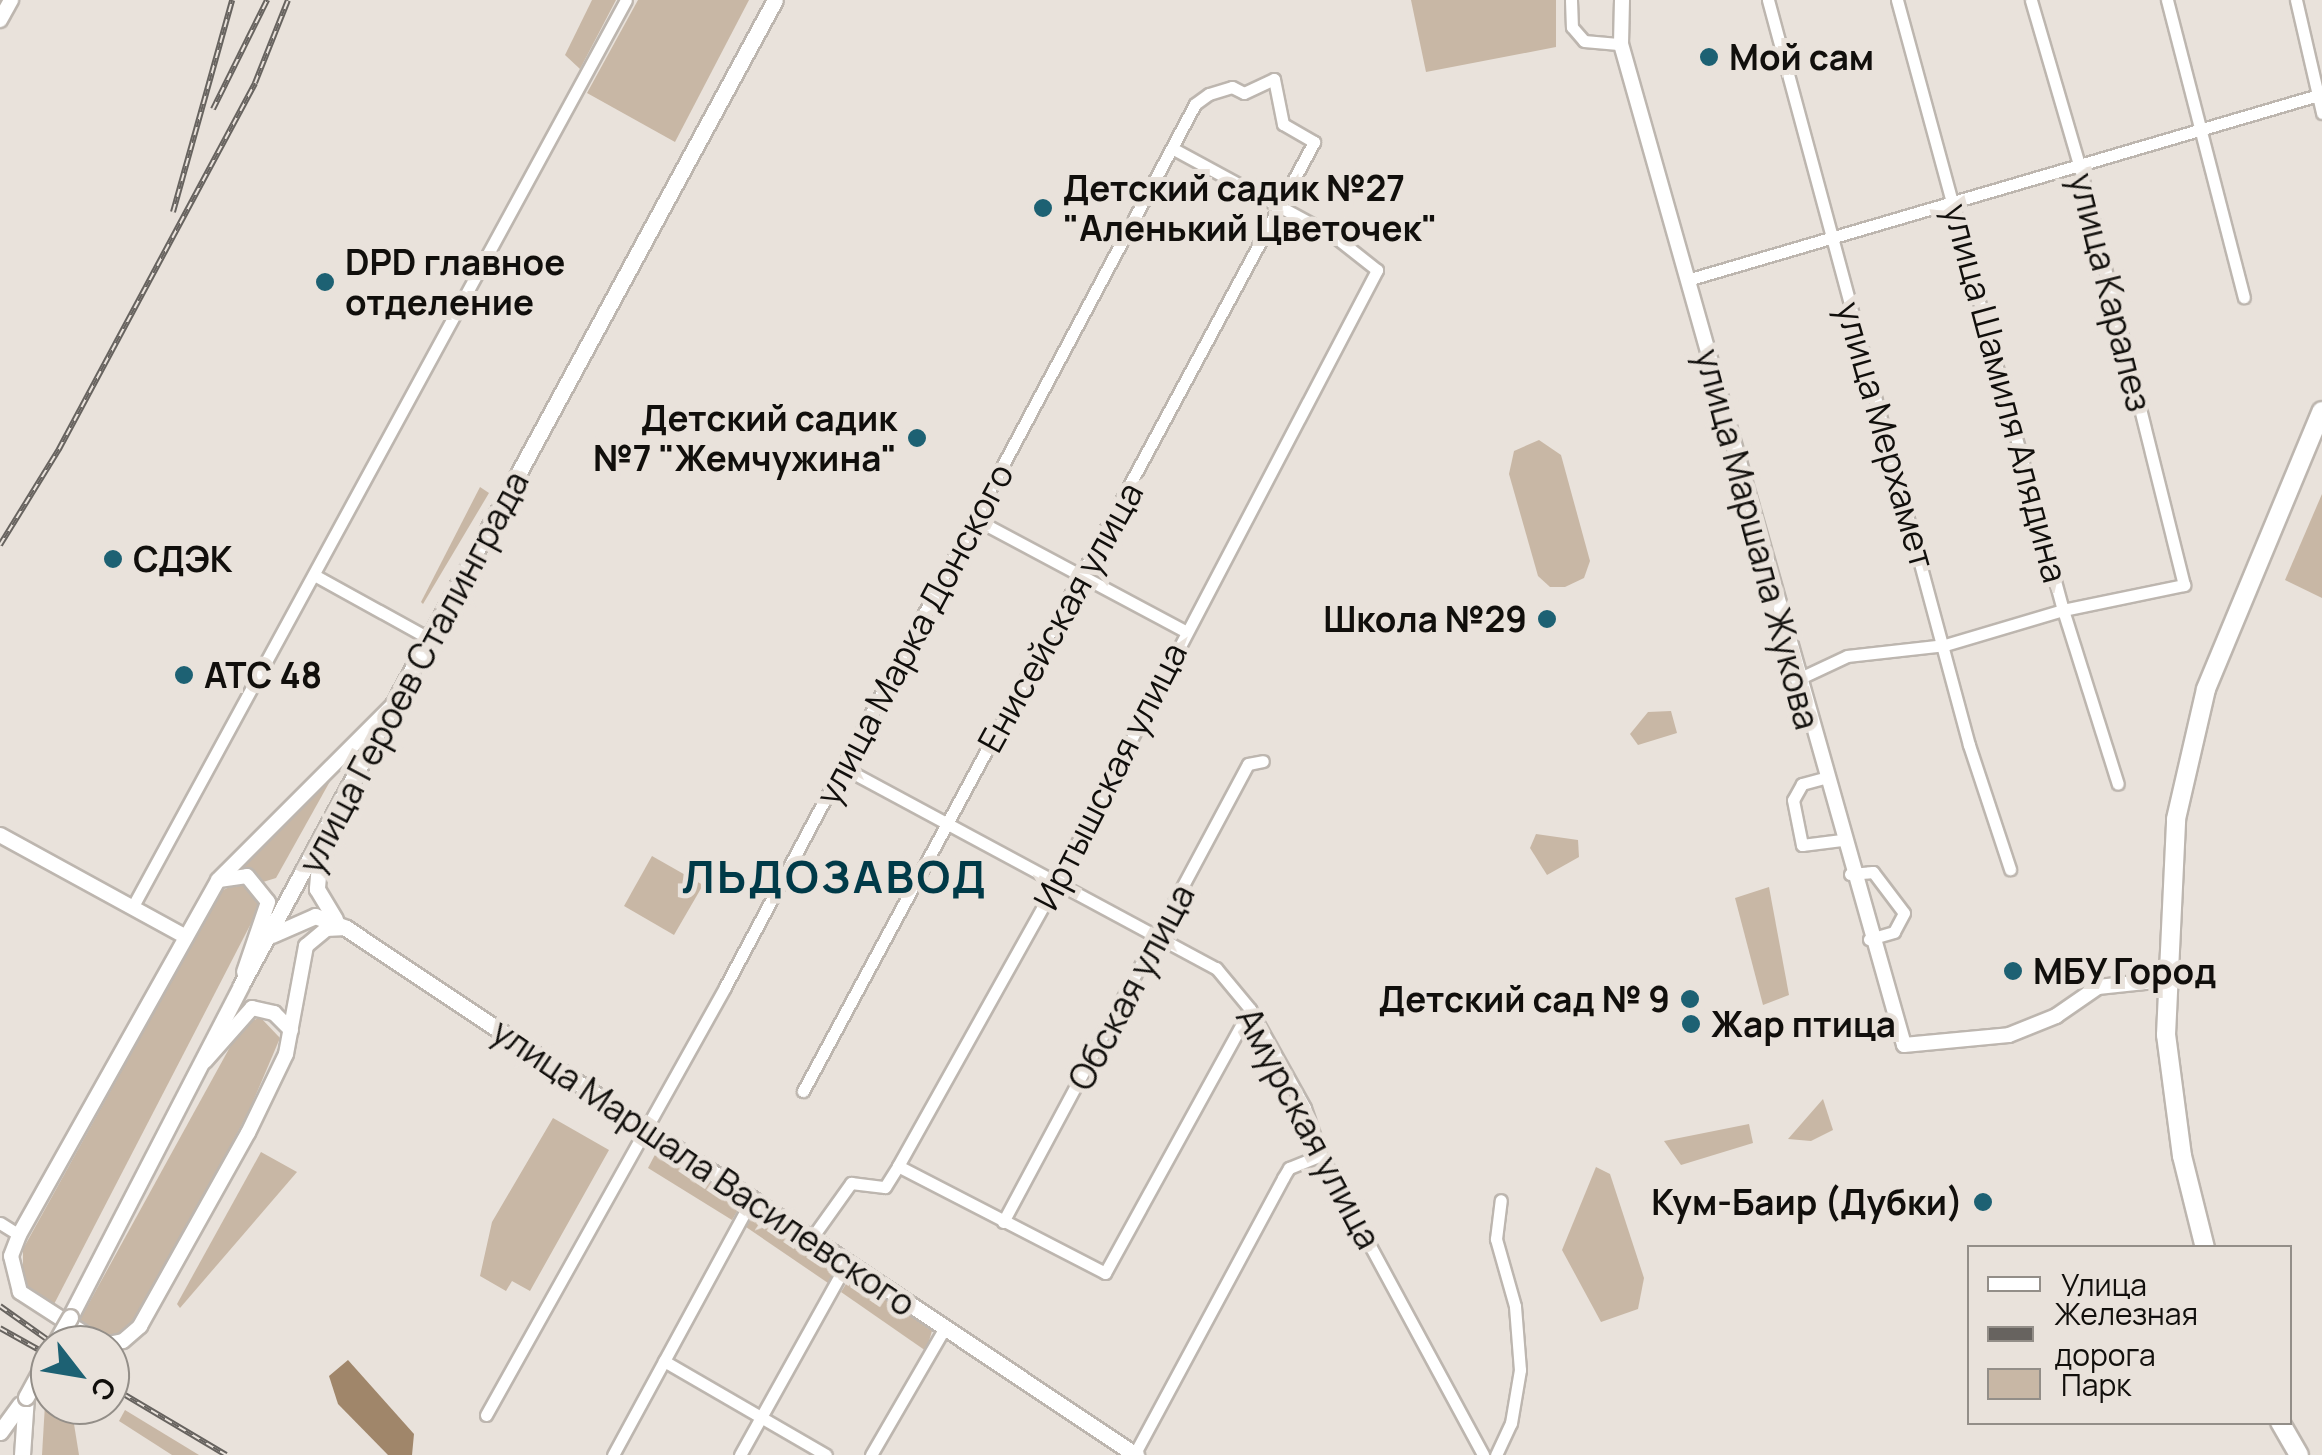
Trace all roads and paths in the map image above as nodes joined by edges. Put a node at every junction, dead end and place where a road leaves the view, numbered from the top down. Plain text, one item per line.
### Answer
1 (11, 0) edge
2 (626, 0) edge
3 (775, 0) edge
4 (1570, 0) edge
5 (1622, 0) edge
6 (1768, 0) edge
7 (1897, 0) edge
8 (2031, 0) edge
9 (2167, 0) edge
10 (2296, 0) edge
11 (0, 20) edge
12 (1621, 38) junction
13 (2320, 94) edge
14 (2322, 113) edge
15 (2201, 133) junction
16 (1314, 142) joint
17 (1172, 148) junction
18 (2080, 168) junction
19 (1957, 204) junction
20 (1279, 206) junction
21 (1832, 242) junction
22 (1687, 280) junction
23 (2244, 297) dead end
24 (2322, 411) edge
25 (975, 519) junction
26 (316, 576) junction
27 (1086, 576) junction
28 (2063, 610) junction
29 (1185, 631) junction
30 (430, 639) junction
31 (1945, 645) junction
32 (1796, 680) junction
33 (393, 706) junction
34 (1263, 761) dead end
35 (842, 767) junction
36 (1824, 778) junction
37 (2118, 784) dead end
38 (947, 820) junction
39 (0, 834) edge
40 (324, 838) junction
41 (1842, 840) junction
42 (2010, 869) dead end
43 (1850, 874) junction
44 (218, 880) junction
45 (1056, 882) junction
46 (132, 906) junction
47 (346, 928) junction
48 (186, 937) junction
49 (1160, 937) junction
50 (1870, 939) junction
51 (267, 940) junction
52 (2164, 980) junction
53 (241, 985) junction
54 (1250, 1009) junction
55 (292, 1030) junction
56 (196, 1070) junction
57 (803, 1091) dead end
58 (646, 1129) junction
59 (1321, 1155) junction
60 (898, 1166) junction
61 (752, 1198) junction
62 (1501, 1200) dead end
63 (1004, 1222) junction
64 (0, 1223) edge
65 (18, 1235) junction
66 (810, 1239) junction
67 (2205, 1245) edge
68 (847, 1263) junction
69 (65, 1325) edge
70 (72, 1325) edge
71 (944, 1329) junction
72 (130, 1333) edge
73 (664, 1360) junction
74 (30, 1390) edge
75 (26, 1397) junction
76 (486, 1415) dead end
77 (760, 1417) junction
78 (2282, 1425) edge
79 (0, 1432) edge
80 (22, 1455) edge
81 (613, 1455) edge
82 (740, 1455) edge
83 (826, 1455) edge
84 (871, 1455) edge
85 (1135, 1455) edge
86 (1484, 1455) edge
87 (1496, 1455) edge
88 (2299, 1455) edge

1 - 11 street
2 - 26 street
3 - 30 main road, улица Героев Сталинграда
4 - 12 street
5 - 12 street, улица Маршала Жукова
6 - 21 street, улица Мерхамет
7 - 19 street, улица Шамиля Алядина
8 - 18 street, улица Каралез
9 - 15 street
10 - 13 street
12 - 22 street, улица Маршала Жукова
13 - 14 street
13 - 15 street
15 - 18 street
15 - 23 street
16 - 17 street, улица Марка Донского
16 - 20 street, Енисейская улица
17 - 20 street
17 - 25 street, улица Марка Донского
18 - 19 street
18 - 28 street, улица Каралез
19 - 21 street
19 - 28 street, улица Шамиля Алядина
20 - 27 street, Енисейская улица
20 - 29 street, Иртышская улица
21 - 22 street
21 - 31 street, улица Мерхамет
22 - 32 street, улица Маршала Жукова
24 - 52 main road
25 - 27 street
25 - 35 street, улица Марка Донского
26 - 30 street
26 - 46 street
27 - 29 street
27 - 38 street, Енисейская улица
28 - 31 street
28 - 37 street, улица Шамиля Алядина
29 - 45 street, Иртышская улица
30 - 33 main road, улица Героев Сталинграда
31 - 32 street
31 - 42 street, улица Мерхамет
32 - 36 street, улица Маршала Жукова
33 - 40 main road, улица Героев Сталинграда
33 - 44 street
34 - 49 street, Обская улица
35 - 38 street, Амурская улица
35 - 58 street, улица Марка Донского
36 - 41 street, улица Маршала Жукова
36 - 41 street
38 - 45 street, Амурская улица
38 - 57 street, Енисейская улица
39 - 46 street
40 - 47 main road
40 - 51 main road, улица Героев Сталинграда
41 - 43 street, улица Маршала Жукова
43 - 50 street, улица Маршала Жукова
43 - 50 street
44 - 48 street
44 - 53 street
45 - 49 street, Амурская улица
45 - 60 street, Иртышская улица
46 - 48 street
47 - 51 main road, улица Маршала Василевского
47 - 55 street
47 - 58 main road, улица Маршала Василевского
48 - 65 street
49 - 54 street, Амурская улица
49 - 63 street, Обская улица
50 - 52 street, улица Маршала Жукова
51 - 53 main road, улица Героев Сталинграда
52 - 67 main road
53 - 56 main road, улица Героев Сталинграда
54 - 59 street, Амурская улица
54 - 63 street
55 - 56 street
55 - 72 street
56 - 69 main road, улица Героев Сталинграда, bridge
58 - 61 main road, улица Маршала Василевского
58 - 76 street, улица Марка Донского
59 - 85 street
59 - 86 street, Амурская улица
60 - 63 street
60 - 66 street
61 - 66 main road, улица Маршала Василевского
61 - 73 street
62 - 87 street
64 - 65 street
65 - 70 street
66 - 68 main road, улица Маршала Василевского
68 - 71 main road, улица Маршала Василевского
68 - 77 street
71 - 84 street
71 - 85 main road, улица Маршала Василевского
73 - 77 street
73 - 81 street
74 - 75 main road, bridge
75 - 79 main road
75 - 80 main road
77 - 82 street
77 - 83 street
78 - 88 main road

